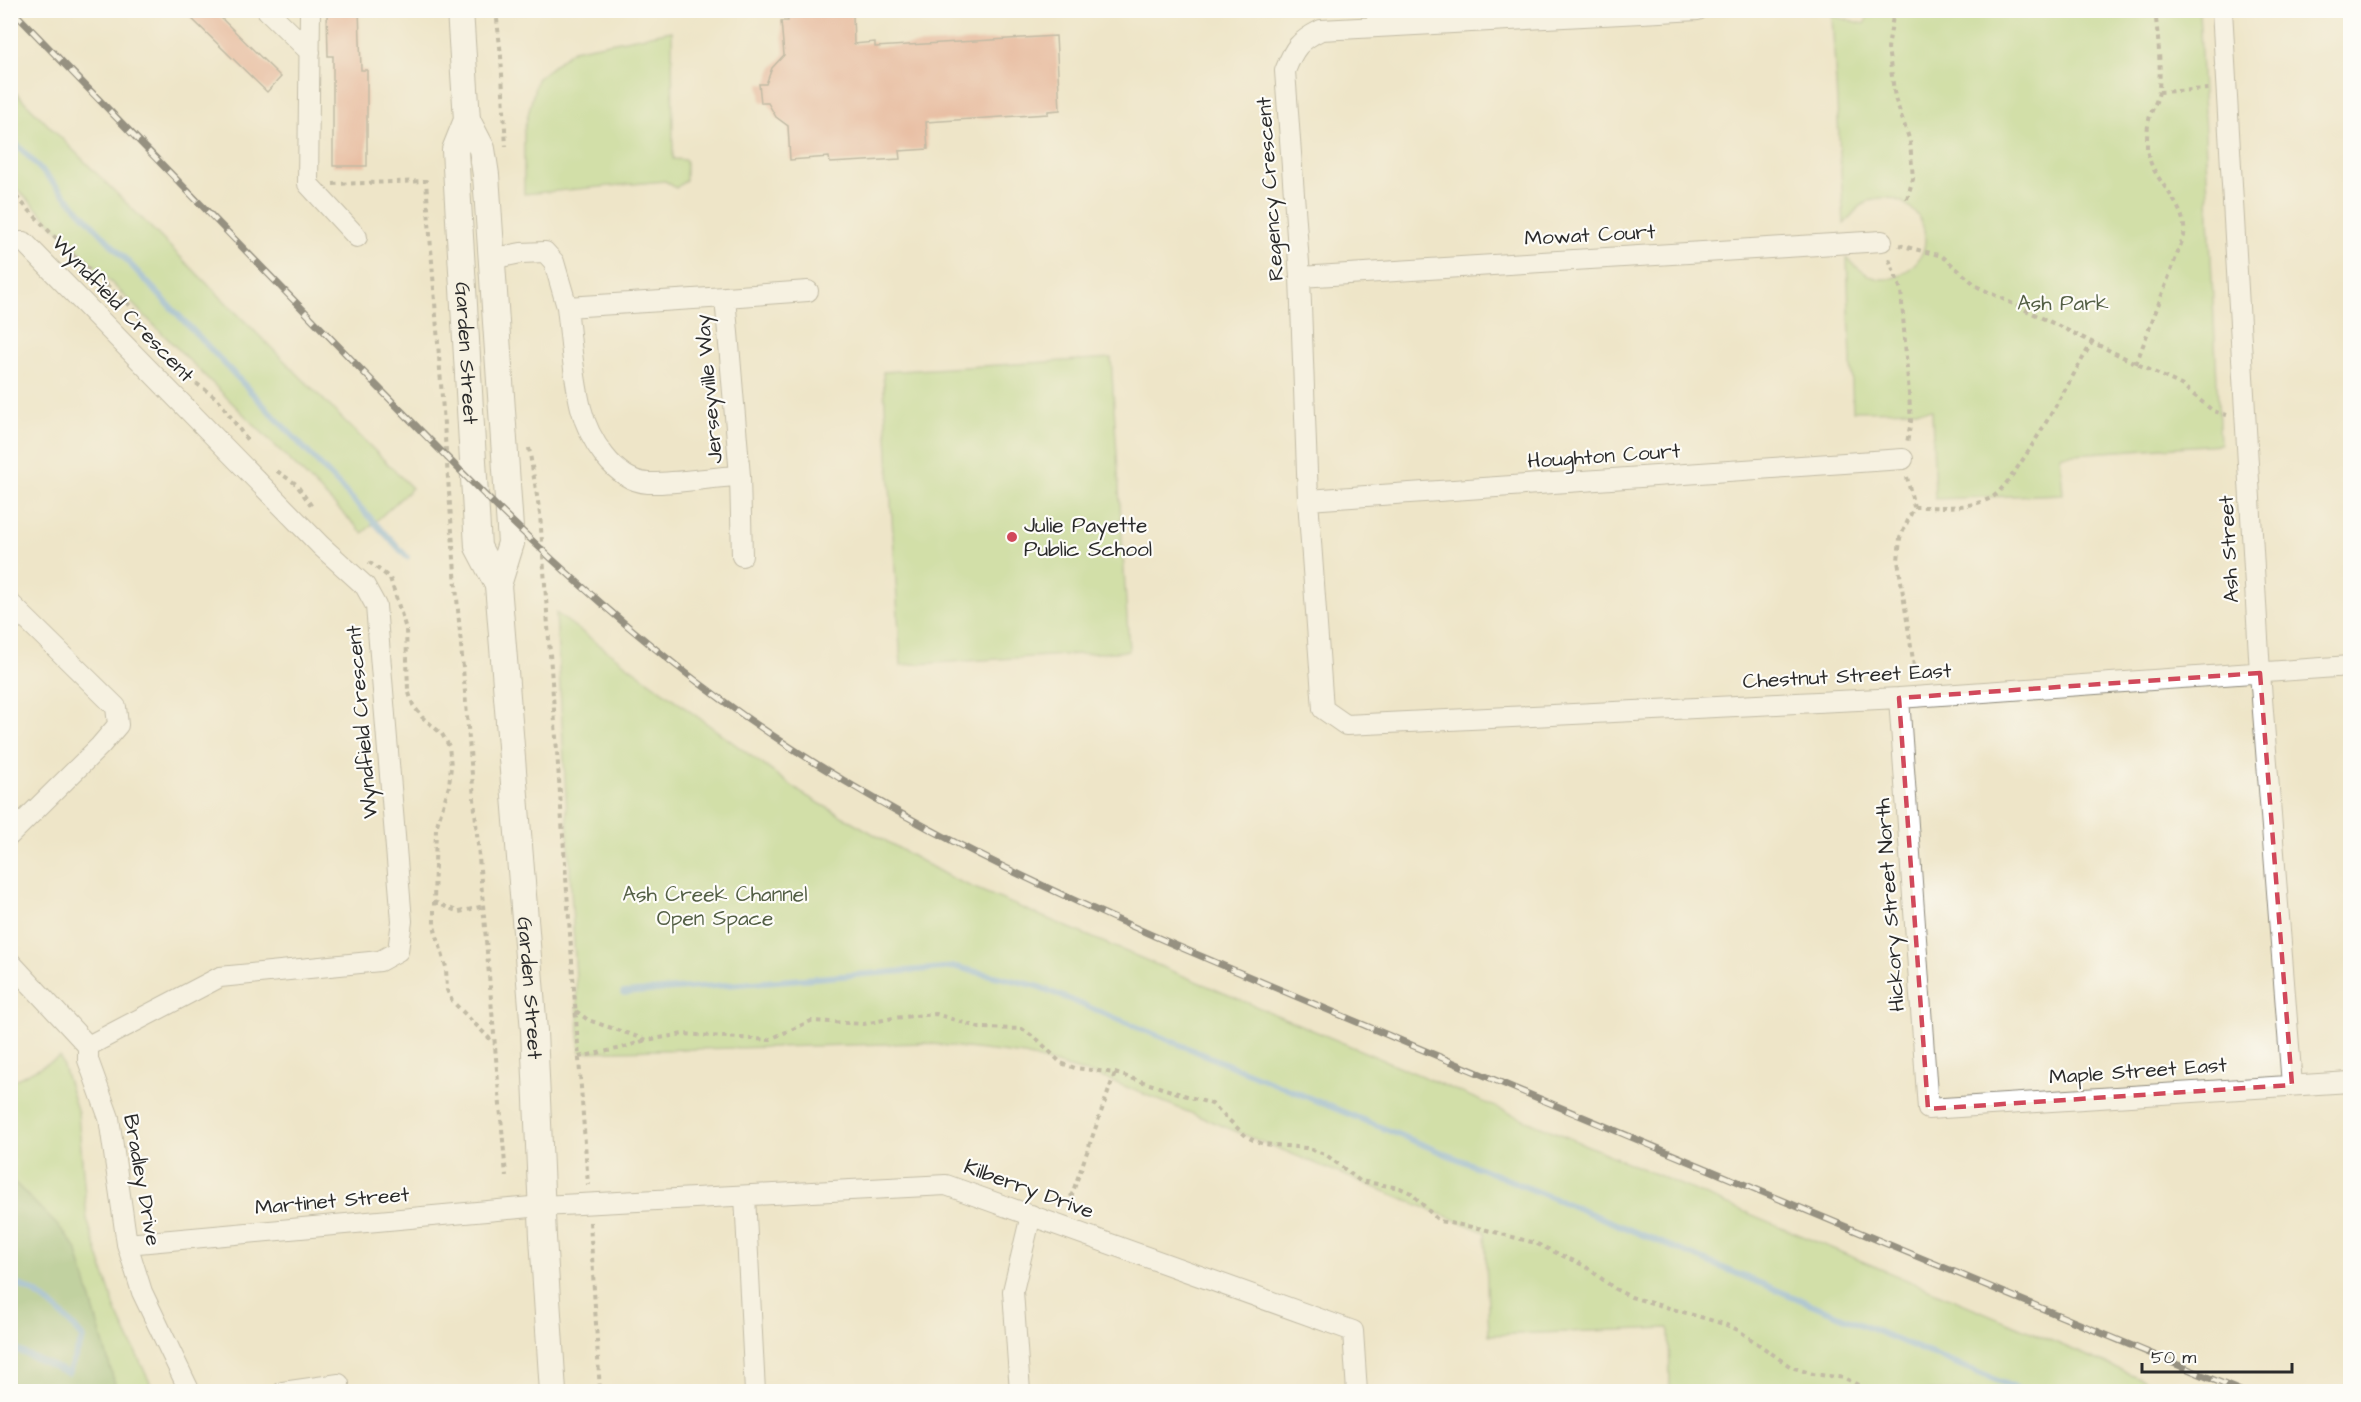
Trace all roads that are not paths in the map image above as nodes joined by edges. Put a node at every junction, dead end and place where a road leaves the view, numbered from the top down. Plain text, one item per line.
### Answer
1 (267, 10) edge
2 (310, 10) edge
3 (460, 10) edge
4 (1698, 10) edge
5 (2222, 10) edge
6 (1373, 19) edge
7 (310, 52) junction
8 (467, 120) junction
9 (459, 221) junction
10 (357, 237) dead end
11 (1882, 241) road end
12 (10, 242) edge
13 (491, 259) junction
14 (1300, 277) junction
15 (808, 291) dead end
16 (725, 297) junction
17 (567, 307) junction
18 (1903, 459) dead end
19 (740, 476) junction
20 (1308, 500) junction
21 (742, 556) dead end
22 (498, 585) junction
23 (10, 603) edge
24 (2350, 666) edge
25 (2260, 673) junction
26 (1899, 698) junction
27 (1346, 725) joint
28 (10, 835) edge
29 (10, 962) edge
30 (88, 1046) junction
31 (2350, 1082) edge
32 (2292, 1085) junction
33 (1928, 1109) joint
34 (745, 1196) junction
35 (542, 1206) junction
36 (1031, 1215) junction
37 (127, 1244) junction
38 (339, 1384) dead end
39 (190, 1392) edge
40 (283, 1392) edge
41 (553, 1392) edge
42 (755, 1392) edge
43 (1020, 1392) edge
44 (1357, 1392) edge

1 - 7 street
2 - 7 street
3 - 8 street, Garden Street
4 - 6 street, Regency Crescent
5 - 25 street, Ash Street
6 - 14 street, Regency Crescent
7 - 10 street
8 - 9 street, Garden Street
8 - 13 street, Garden Street
9 - 13 street
9 - 22 street, Garden Street
11 - 14 street, Mowat Court
12 - 30 street, Wyndfield Crescent
13 - 17 street, Jerseyville Way
13 - 22 street, Garden Street
14 - 20 street, Regency Crescent
15 - 16 street, Jerseyville Way
16 - 17 street, Jerseyville Way
16 - 19 street, Jerseyville Way
17 - 19 street, Jerseyville Way
18 - 20 street, Houghton Court
19 - 21 street, Jerseyville Way
20 - 27 street, Regency Crescent
22 - 35 street, Garden Street
23 - 28 street
24 - 25 street, Chestnut Street East
25 - 26 street, Chestnut Street East
25 - 32 street, Ash Street
26 - 27 street, Chestnut Street East
26 - 33 street, Hickory Street North
29 - 30 street
30 - 37 street, Bradley Drive
31 - 32 street, Maple Street East
32 - 33 street, Maple Street East
34 - 35 street, Kilberry Drive
34 - 36 street, Kilberry Drive
34 - 42 street
35 - 37 street, Martinet Street
35 - 41 street, Garden Street
36 - 43 street
36 - 44 street, Kilberry Drive
37 - 39 street, Bradley Drive
38 - 40 street

